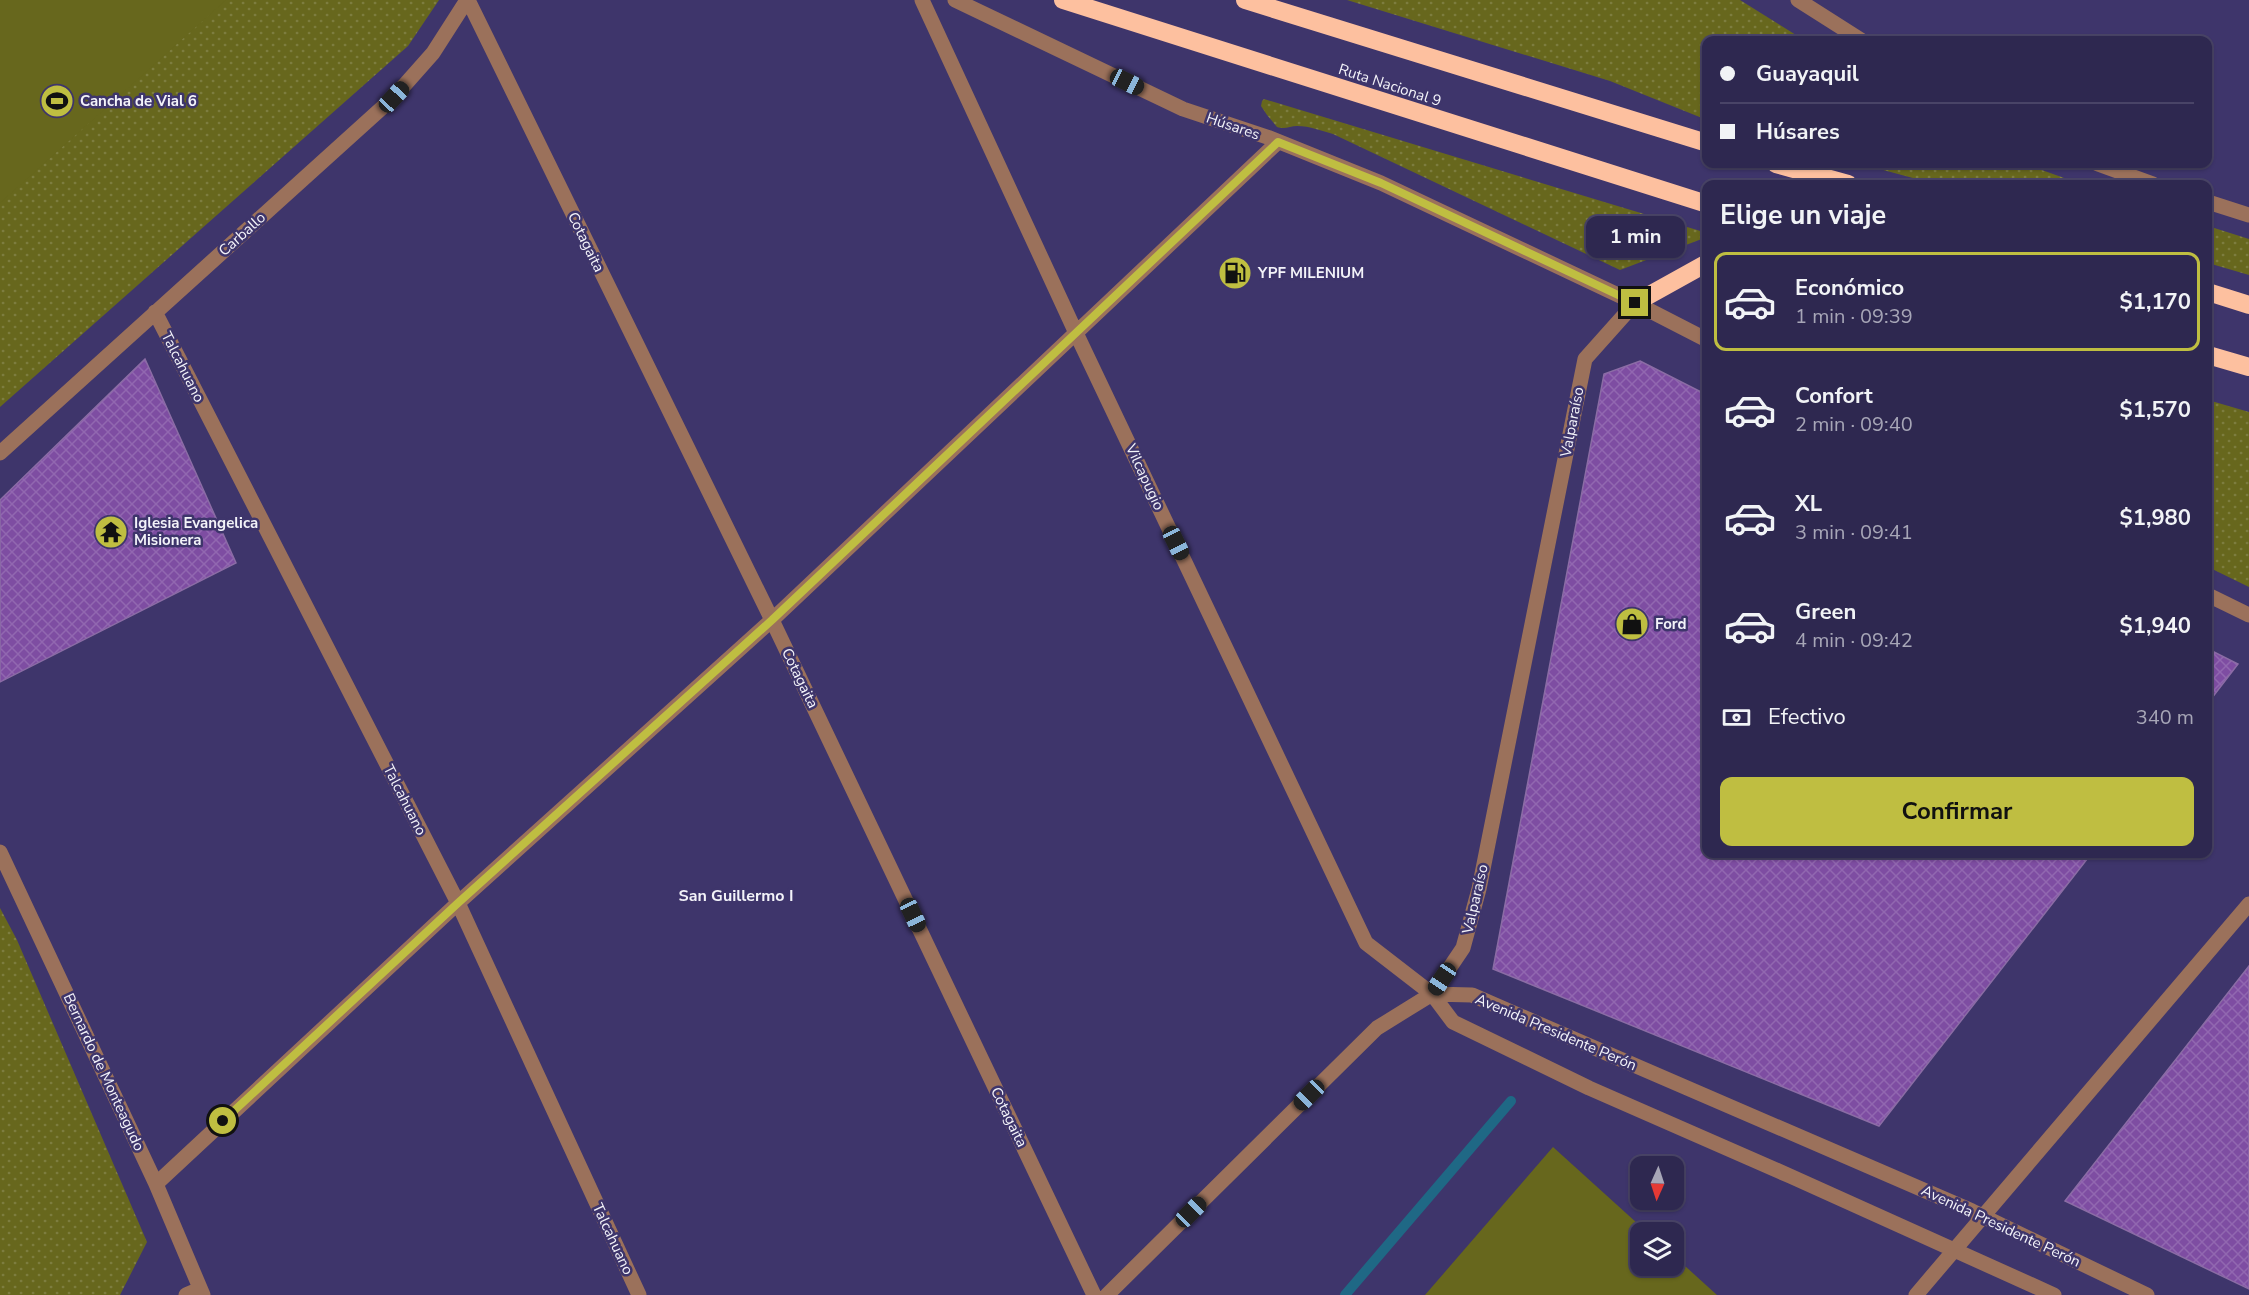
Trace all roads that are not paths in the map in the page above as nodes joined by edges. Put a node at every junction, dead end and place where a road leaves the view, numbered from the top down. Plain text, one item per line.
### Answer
1 (467, 0) edge
2 (922, 0) edge
3 (955, 0) edge
4 (1063, 0) edge
5 (1245, 0) edge
6 (1798, 0) edge
7 (1855, 36) edge
8 (1702, 141) edge
9 (1278, 142) junction
10 (1790, 168) edge
11 (2109, 168) edge
12 (1834, 180) edge
13 (2142, 180) edge
14 (1702, 202) edge
15 (2212, 203) edge
16 (2249, 215) edge
17 (1702, 265) edge
18 (2212, 293) edge
19 (1635, 303) junction
20 (2249, 304) edge
21 (155, 312) junction
22 (1076, 333) junction
23 (1702, 337) edge
24 (2212, 356) edge
25 (2249, 367) edge
26 (0, 453) edge
27 (2212, 597) edge
28 (2249, 615) edge
29 (772, 620) junction
30 (0, 852) edge
31 (458, 903) junction
32 (2249, 904) edge
33 (1432, 994) junction
34 (156, 1184) junction
35 (1983, 1216) junction
36 (1954, 1250) junction
37 (202, 1292) edge
38 (186, 1295) edge
39 (639, 1295) edge
40 (1094, 1295) edge
41 (1107, 1295) edge
42 (1916, 1295) edge
43 (2054, 1295) edge
44 (2147, 1295) edge

1 - 21 street, Carballo
1 - 29 street, Cotagaita
2 - 22 street, Vilcapugio
3 - 9 street, Húsares
4 - 14 highway, Ruta Nacional 9
5 - 8 highway
6 - 7 street
9 - 19 street, Húsares
9 - 22 street
10 - 12 highway
11 - 13 street
15 - 16 street
17 - 19 highway
18 - 20 highway
19 - 23 street, Húsares
19 - 33 street, Valparaíso
21 - 26 street, Carballo
21 - 31 street, Talcahuano
22 - 29 street
22 - 33 street, Vilcapugio
24 - 25 highway
27 - 28 street
29 - 31 street
29 - 40 street, Cotagaita
30 - 34 street, Bernardo de Monteagudo
31 - 34 street
31 - 39 street, Talcahuano
32 - 35 street
33 - 35 street, Avenida Presidente Perón
33 - 36 street, Avenida Presidente Perón
33 - 41 street, Valparaíso
34 - 37 street, Bernardo de Monteagudo
35 - 36 street
35 - 44 street, Avenida Presidente Perón
36 - 42 street
36 - 43 street, Avenida Presidente Perón
37 - 38 street

